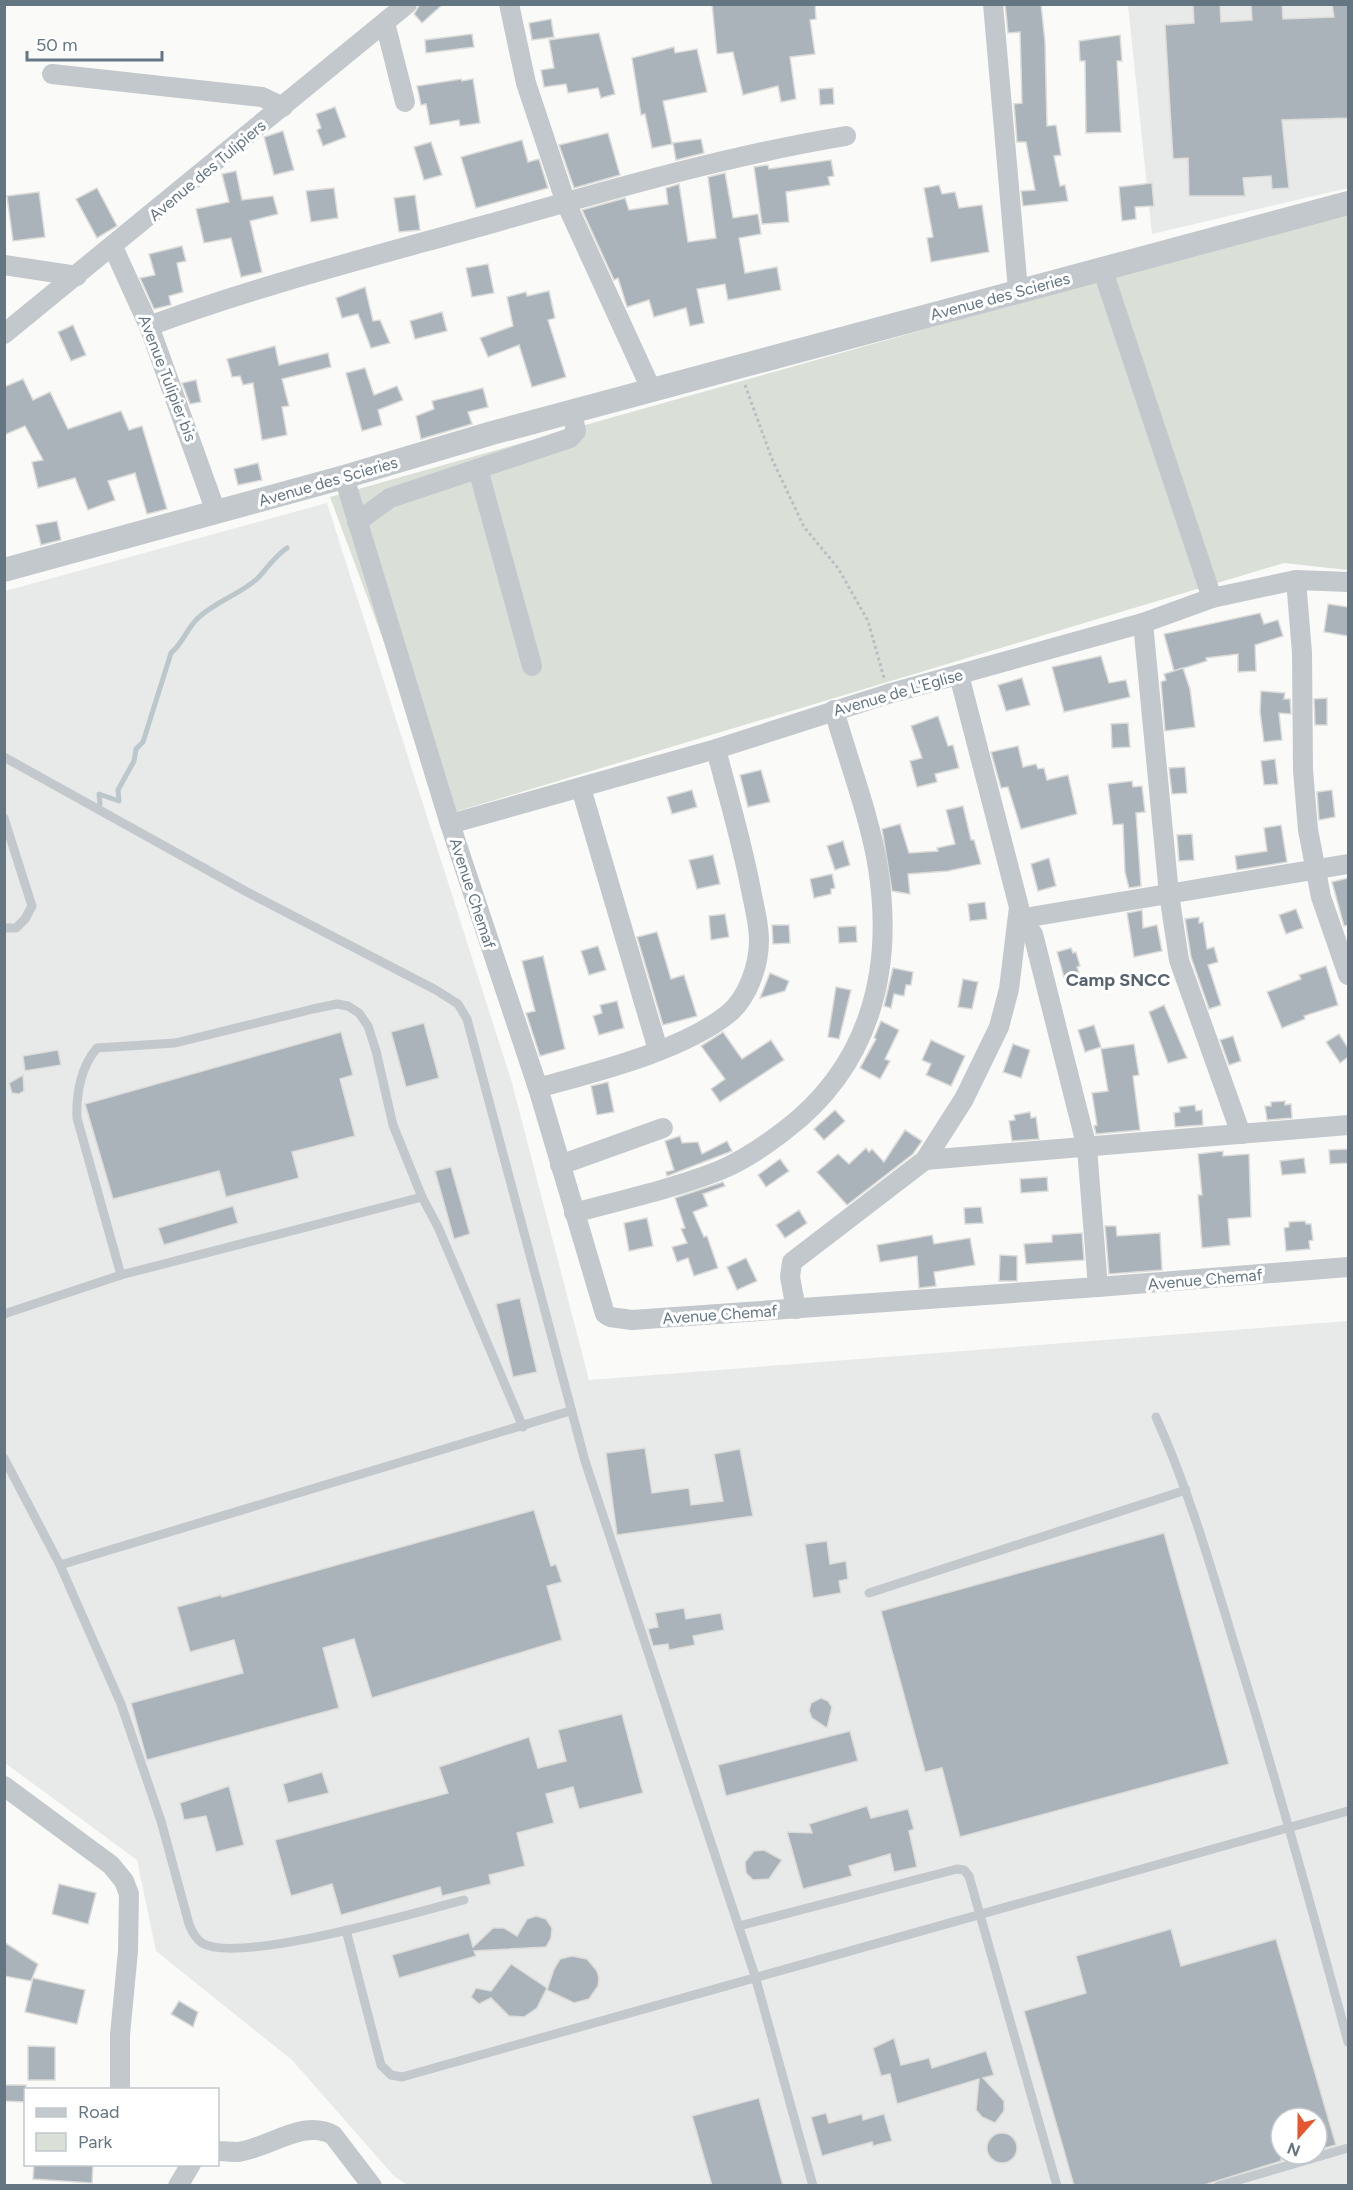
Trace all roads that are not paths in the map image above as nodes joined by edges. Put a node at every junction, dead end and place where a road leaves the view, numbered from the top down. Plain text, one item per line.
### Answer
1 (407, 4) edge
2 (509, 4) edge
3 (993, 4) edge
4 (385, 23) junction
5 (52, 74) dead end
6 (405, 102) dead end
7 (283, 107) junction
8 (846, 136) dead end
9 (566, 202) junction
10 (1348, 203) edge
11 (113, 247) junction
12 (4, 265) edge
13 (1102, 268) junction
14 (77, 276) junction
15 (1018, 290) junction
16 (149, 326) junction
17 (4, 334) edge
18 (652, 391) junction
19 (572, 412) junction
20 (478, 470) junction
21 (344, 477) junction
22 (216, 512) junction
23 (357, 522) junction
24 (4, 570) edge
25 (1296, 580) junction
26 (1348, 582) edge
27 (1212, 598) junction
28 (1143, 623) junction
29 (532, 666) dead end
30 (959, 675) junction
31 (834, 710) junction
32 (716, 749) junction
33 (4, 757) edge
34 (581, 788) junction
35 (4, 818) edge
36 (450, 824) junction
37 (1348, 864) edge
38 (1315, 871) junction
39 (1169, 894) junction
40 (1018, 919) junction
41 (4, 928) edge
42 (1348, 975) edge
43 (658, 1050) junction
44 (538, 1088) junction
45 (1348, 1125) edge
46 (663, 1128) dead end
47 (1241, 1134) junction
48 (1087, 1148) junction
49 (925, 1160) junction
50 (560, 1165) junction
51 (422, 1197) junction
52 (574, 1213) junction
53 (1348, 1267) edge
54 (121, 1275) junction
55 (1098, 1287) junction
56 (796, 1309) junction
57 (4, 1314) edge
58 (570, 1411) junction
59 (1156, 1417) dead end
60 (523, 1427) junction
61 (4, 1458) edge
62 (1186, 1490) junction
63 (60, 1565) junction
64 (869, 1593) dead end
65 (4, 1786) edge
66 (1348, 1811) edge
67 (1290, 1827) junction
68 (464, 1900) dead end
69 (980, 1915) junction
70 (739, 1926) junction
71 (346, 1930) junction
72 (754, 1976) junction
73 (1348, 2042) edge
74 (120, 2088) edge
75 (1348, 2148) edge
76 (219, 2151) edge
77 (191, 2166) edge
78 (178, 2186) edge
79 (372, 2186) edge
80 (813, 2186) edge
81 (1057, 2186) edge
82 (1218, 2186) edge

1 - 4 street, Avenue des Tulipiers
2 - 9 street
3 - 15 street
4 - 6 street
4 - 7 street, Avenue des Tulipiers
5 - 7 street
7 - 11 street, Avenue des Tulipiers
8 - 9 street
9 - 16 street
9 - 18 street
10 - 13 street, Avenue des Scieries
11 - 14 street, Avenue des Tulipiers
11 - 16 street, Avenue Tulipier bis
12 - 14 street
13 - 15 street, Avenue des Scieries
13 - 27 street
14 - 17 street, Avenue des Tulipiers
15 - 18 street, Avenue des Scieries
16 - 22 street, Avenue Tulipier bis
18 - 19 street, Avenue des Scieries
19 - 20 street
19 - 21 street, Avenue des Scieries
20 - 23 street
20 - 29 street
21 - 22 street, Avenue des Scieries
21 - 23 street, Avenue Chemaf
22 - 24 street, Avenue des Scieries
23 - 36 street, Avenue Chemaf
25 - 26 street, Avenue de L'Eglise
25 - 27 street, Avenue de L'Eglise
25 - 38 street
27 - 28 street, Avenue de L'Eglise
28 - 30 street, Avenue de L'Eglise
28 - 39 street
30 - 31 street, Avenue de L'Eglise
30 - 40 street
31 - 32 street, Avenue de L'Eglise
31 - 52 street
32 - 34 street, Avenue de L'Eglise
32 - 43 street
33 - 58 lane
34 - 36 street, Avenue de L'Eglise
34 - 43 street
35 - 41 lane
36 - 44 street, Avenue Chemaf
37 - 38 street
38 - 39 street
38 - 42 street
39 - 40 street
39 - 47 street
40 - 48 street
40 - 49 street
43 - 44 street
44 - 50 street, Avenue Chemaf
45 - 47 street
46 - 50 street
47 - 48 street
48 - 49 street
48 - 55 street
49 - 56 street
50 - 52 street, Avenue Chemaf
51 - 54 lane
51 - 54 lane
51 - 60 lane
52 - 56 street, Avenue Chemaf
53 - 55 street, Avenue Chemaf
54 - 57 lane
55 - 56 street, Avenue Chemaf
58 - 60 lane
58 - 70 lane
59 - 62 lane
60 - 63 lane
61 - 63 lane
62 - 64 lane
62 - 67 lane
63 - 71 lane
65 - 74 street
66 - 67 lane
67 - 69 lane
67 - 73 lane
68 - 71 lane
69 - 70 lane
69 - 72 lane
69 - 81 lane
70 - 72 lane
71 - 72 lane
72 - 80 lane
75 - 82 lane
76 - 79 street
77 - 78 street

